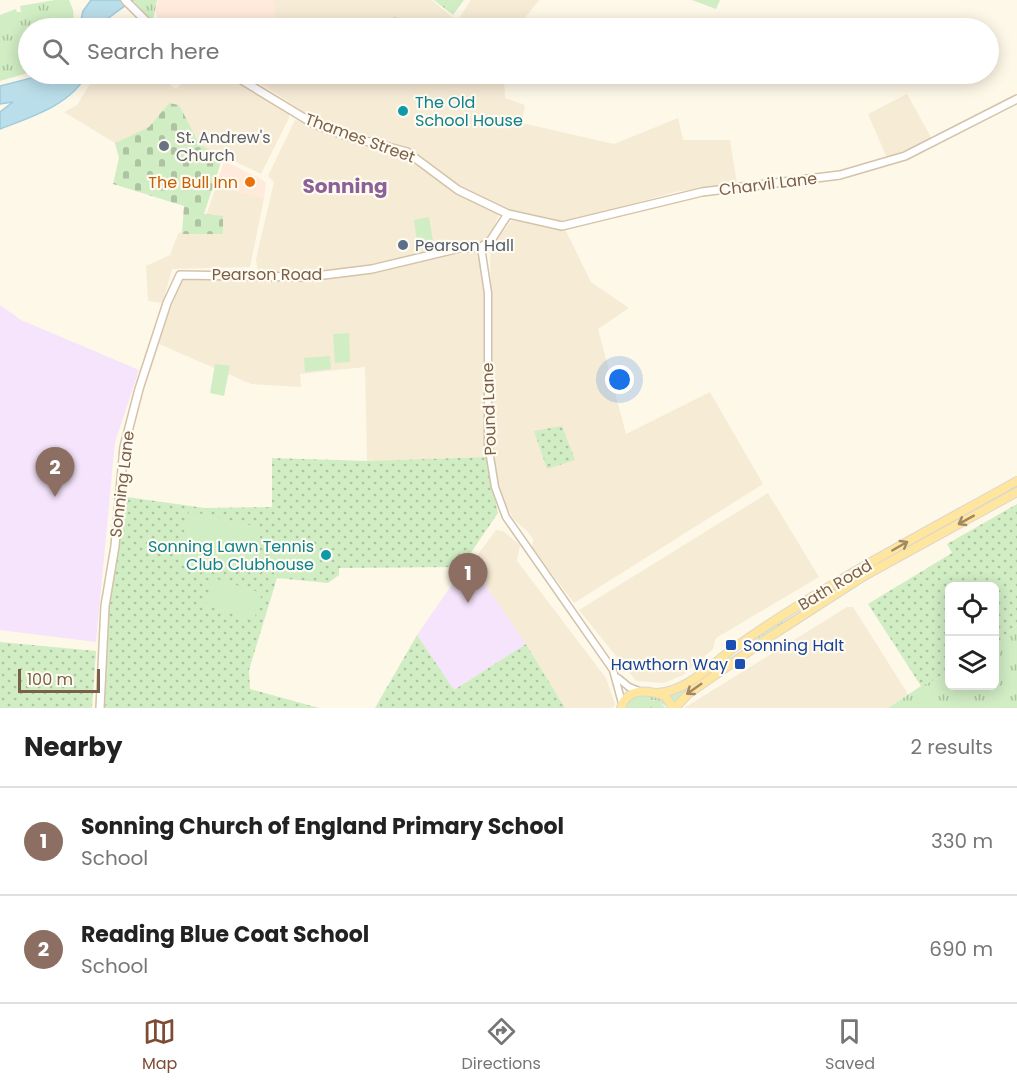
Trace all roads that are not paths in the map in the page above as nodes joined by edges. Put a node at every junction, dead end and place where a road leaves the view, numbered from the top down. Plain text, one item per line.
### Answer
1 (124, 0) edge
2 (142, 18) edge
3 (252, 84) edge
4 (1017, 99) edge
5 (508, 214) junction
6 (481, 247) junction
7 (188, 274) joint
8 (1017, 481) edge
9 (1017, 492) edge
10 (748, 638) junction
11 (755, 647) junction
12 (617, 678) junction
13 (639, 691) junction
14 (657, 693) junction
15 (622, 705) edge
16 (100, 708) edge
17 (674, 708) edge

1 - 2 main road
3 - 5 main road, Thames Street
4 - 5 main road, Charvil Lane
5 - 6 main road
6 - 7 main road, Pearson Road
6 - 12 street, Pound Lane
7 - 16 main road, Sonning Lane
10 -> 8 main road, Bath Road
9 -> 11 main road, Bath Road
10 - 11 main road
10 - 14 main road, Bath Road
11 -> 17 main road, Bath Road
12 - 13 street, Pound Lane
12 - 15 street, Pound Lane
13 - 14 main road
13 - 15 main road
14 - 17 main road

